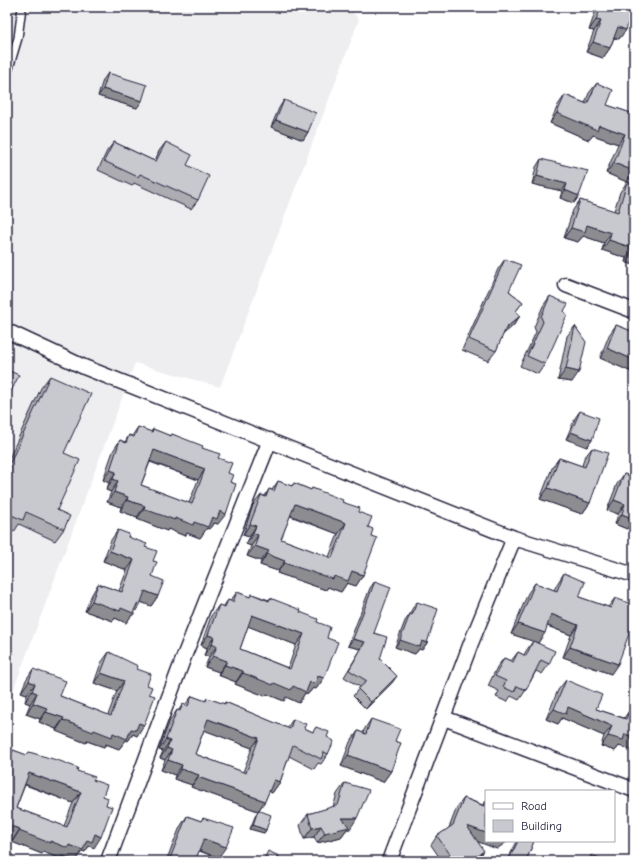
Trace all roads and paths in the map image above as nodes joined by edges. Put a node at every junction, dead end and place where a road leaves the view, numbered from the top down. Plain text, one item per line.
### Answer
1 (22, 7) edge
2 (7, 75) edge
3 (566, 285) dead end
4 (634, 311) edge
5 (7, 331) edge
6 (270, 440) junction
7 (514, 538) junction
8 (634, 575) edge
9 (444, 718) junction
10 (634, 790) edge
11 (108, 861) edge
12 (389, 861) edge

1 - 2 lane
3 - 4 street
5 - 6 street
6 - 7 street
6 - 11 street
7 - 8 street
7 - 9 street
9 - 10 street
9 - 12 street

